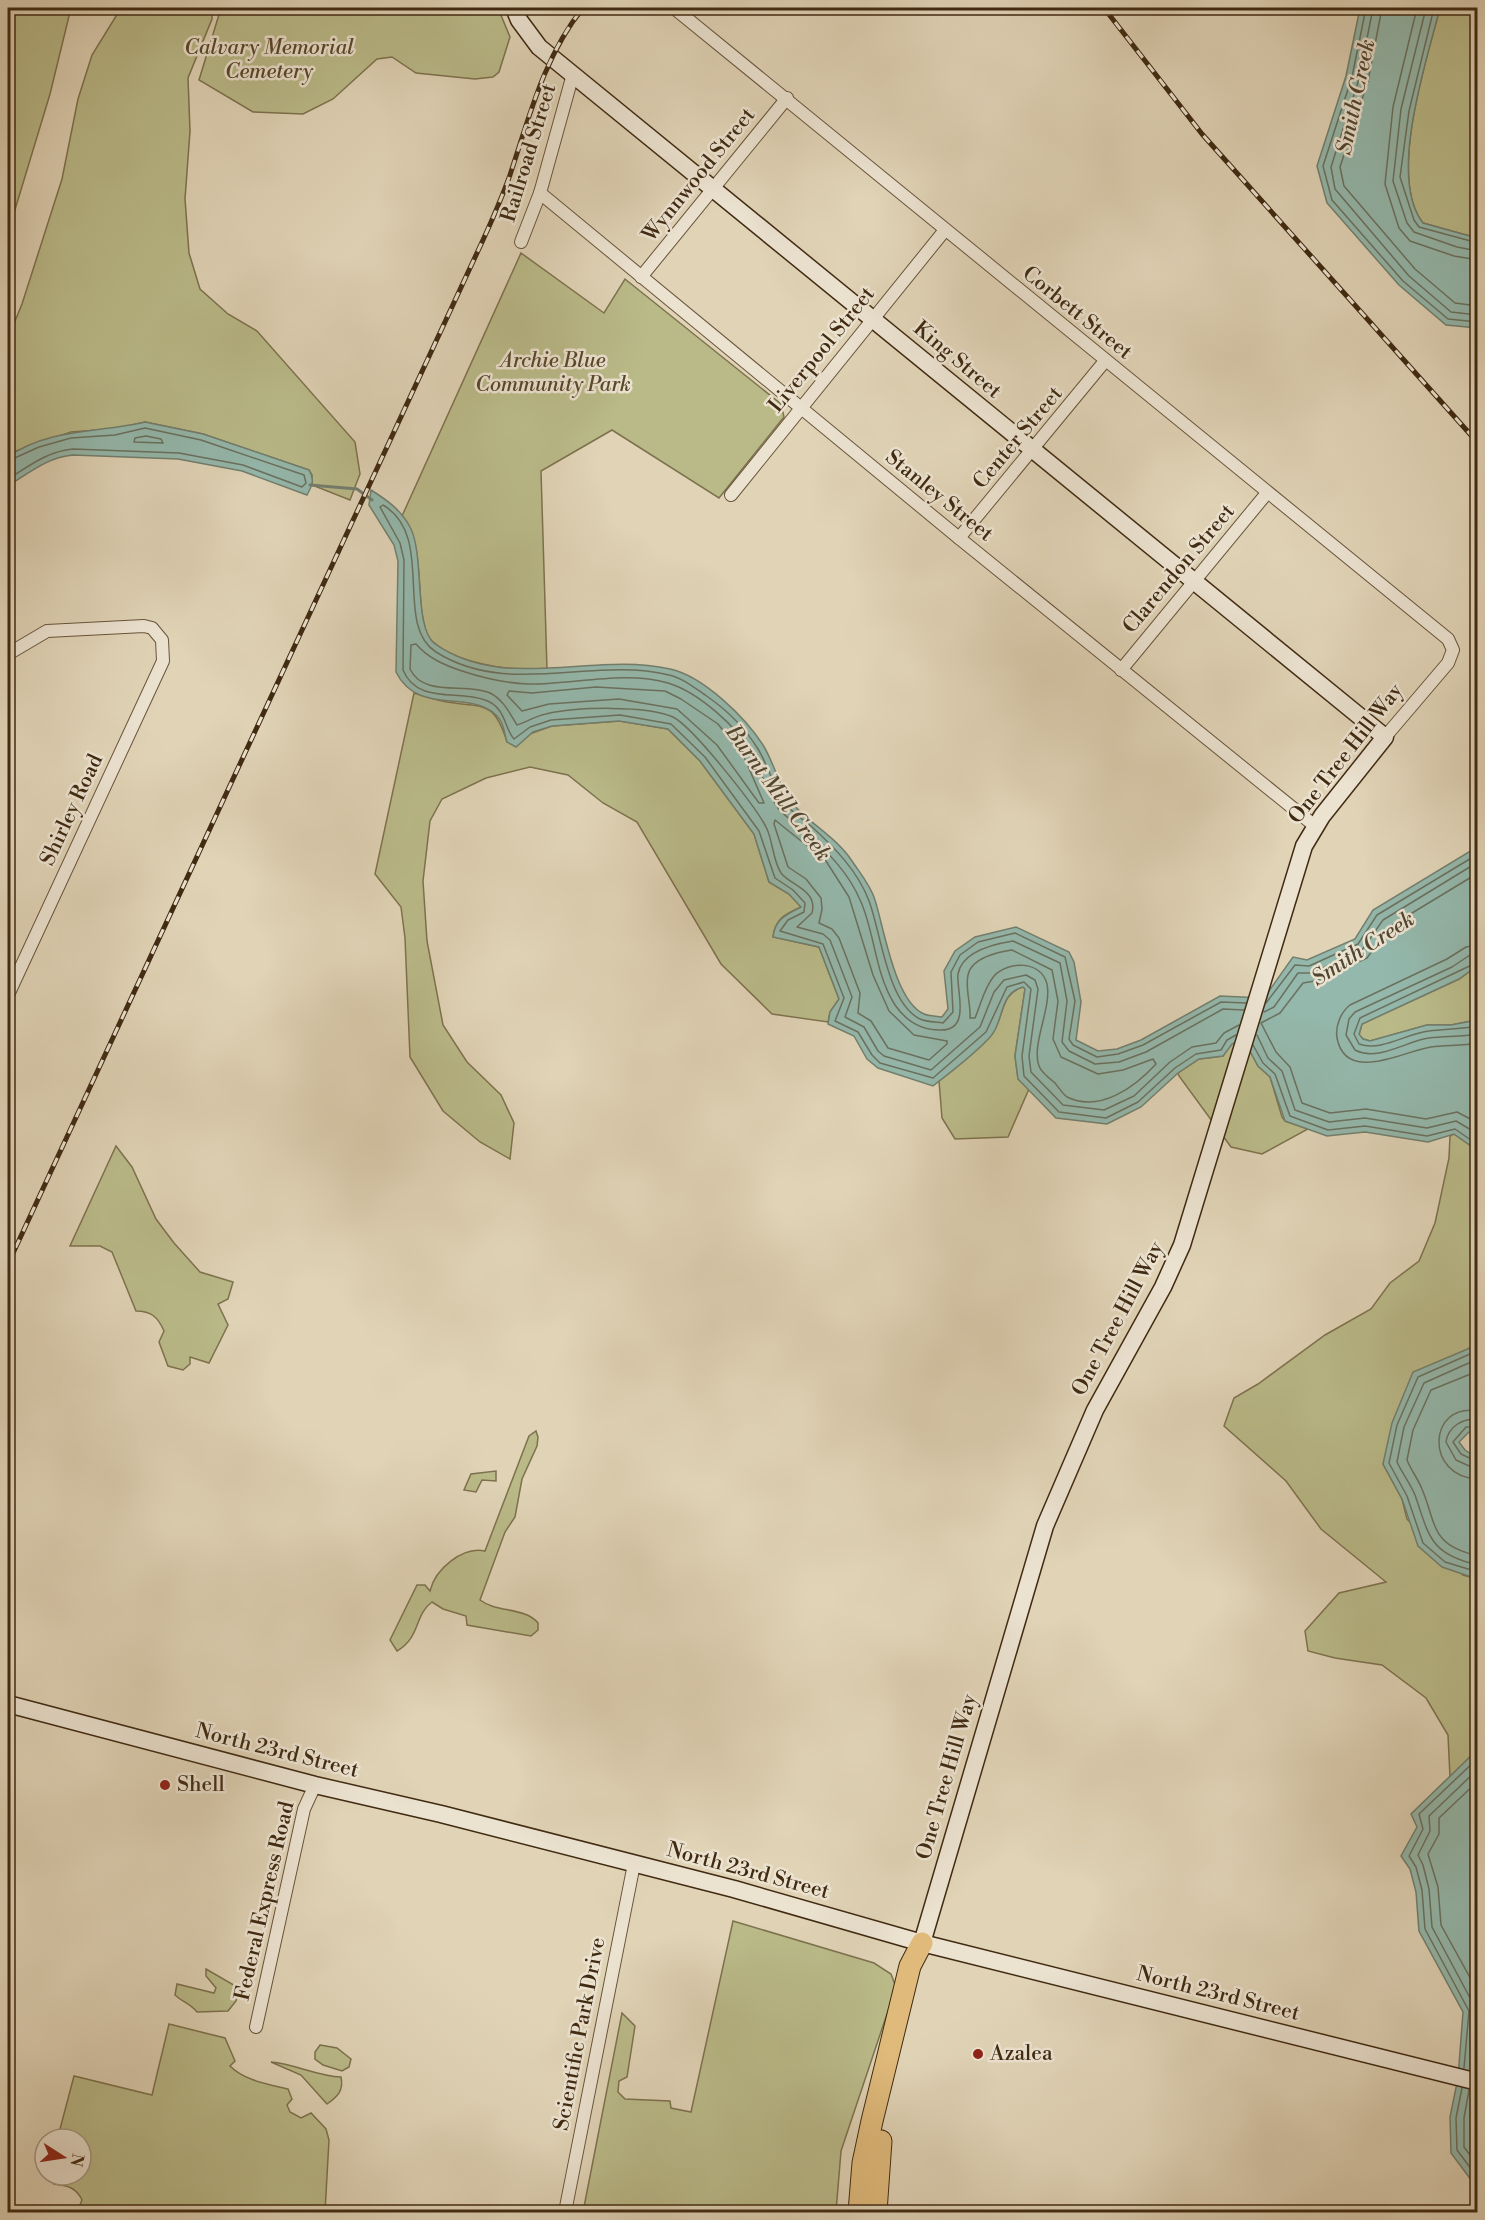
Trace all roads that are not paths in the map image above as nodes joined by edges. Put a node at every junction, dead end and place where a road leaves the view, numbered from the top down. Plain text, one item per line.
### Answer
1 (514, 8) edge
2 (674, 8) edge
3 (573, 74) junction
4 (787, 99) junction
5 (713, 188) junction
6 (540, 193) junction
7 (945, 230) junction
8 (521, 242) dead end
9 (640, 277) junction
10 (872, 319) junction
11 (1106, 361) junction
12 (800, 408) junction
13 (1032, 451) junction
14 (1267, 493) junction
15 (731, 495) dead end
16 (959, 538) junction
17 (1194, 580) junction
18 (1453, 650) joint
19 (8, 654) edge
20 (1121, 670) junction
21 (1385, 737) junction
22 (1315, 826) junction
23 (8, 995) edge
24 (8, 1704) edge
25 (315, 1785) junction
26 (634, 1864) junction
27 (922, 1944) junction
28 (256, 2026) dead end
29 (1478, 2082) edge
30 (565, 2212) edge
31 (858, 2212) edge
32 (876, 2212) edge

1 - 3 street, King Street
2 - 4 street, Corbett Street
3 - 5 street, King Street
3 - 6 street, Railroad Street
4 - 5 street, Wynnwood Street
4 - 7 street, Corbett Street
5 - 9 street, Wynnwood Street
5 - 10 street, King Street
6 - 8 street, Railroad Street
6 - 9 street, Stanley Street
7 - 10 street, Liverpool Street
7 - 11 street, Corbett Street
9 - 12 street, Stanley Street
10 - 12 street, Liverpool Street
10 - 13 street, King Street
11 - 13 street, Center Street
11 - 14 street, Corbett Street
12 - 15 street, Liverpool Street
12 - 16 street, Stanley Street
13 - 16 street, Center Street
13 - 17 street, King Street
14 - 17 street, Clarendon Street
14 - 18 street, Corbett Street
16 - 20 street, Stanley Street
17 - 20 street, Clarendon Street
17 - 21 street, King Street
18 - 21 street, One Tree Hill Way
19 - 23 street, Shirley Road
20 - 22 street, Stanley Street
21 - 22 street, One Tree Hill Way
22 - 27 street, One Tree Hill Way
24 - 25 street, North 23rd Street
25 - 26 street, North 23rd Street
25 - 28 street, Federal Express Road
26 - 27 street, North 23rd Street
26 - 30 street, Scientific Park Drive
27 - 29 street, North 23rd Street
27 - 31 highway
27 - 32 highway

